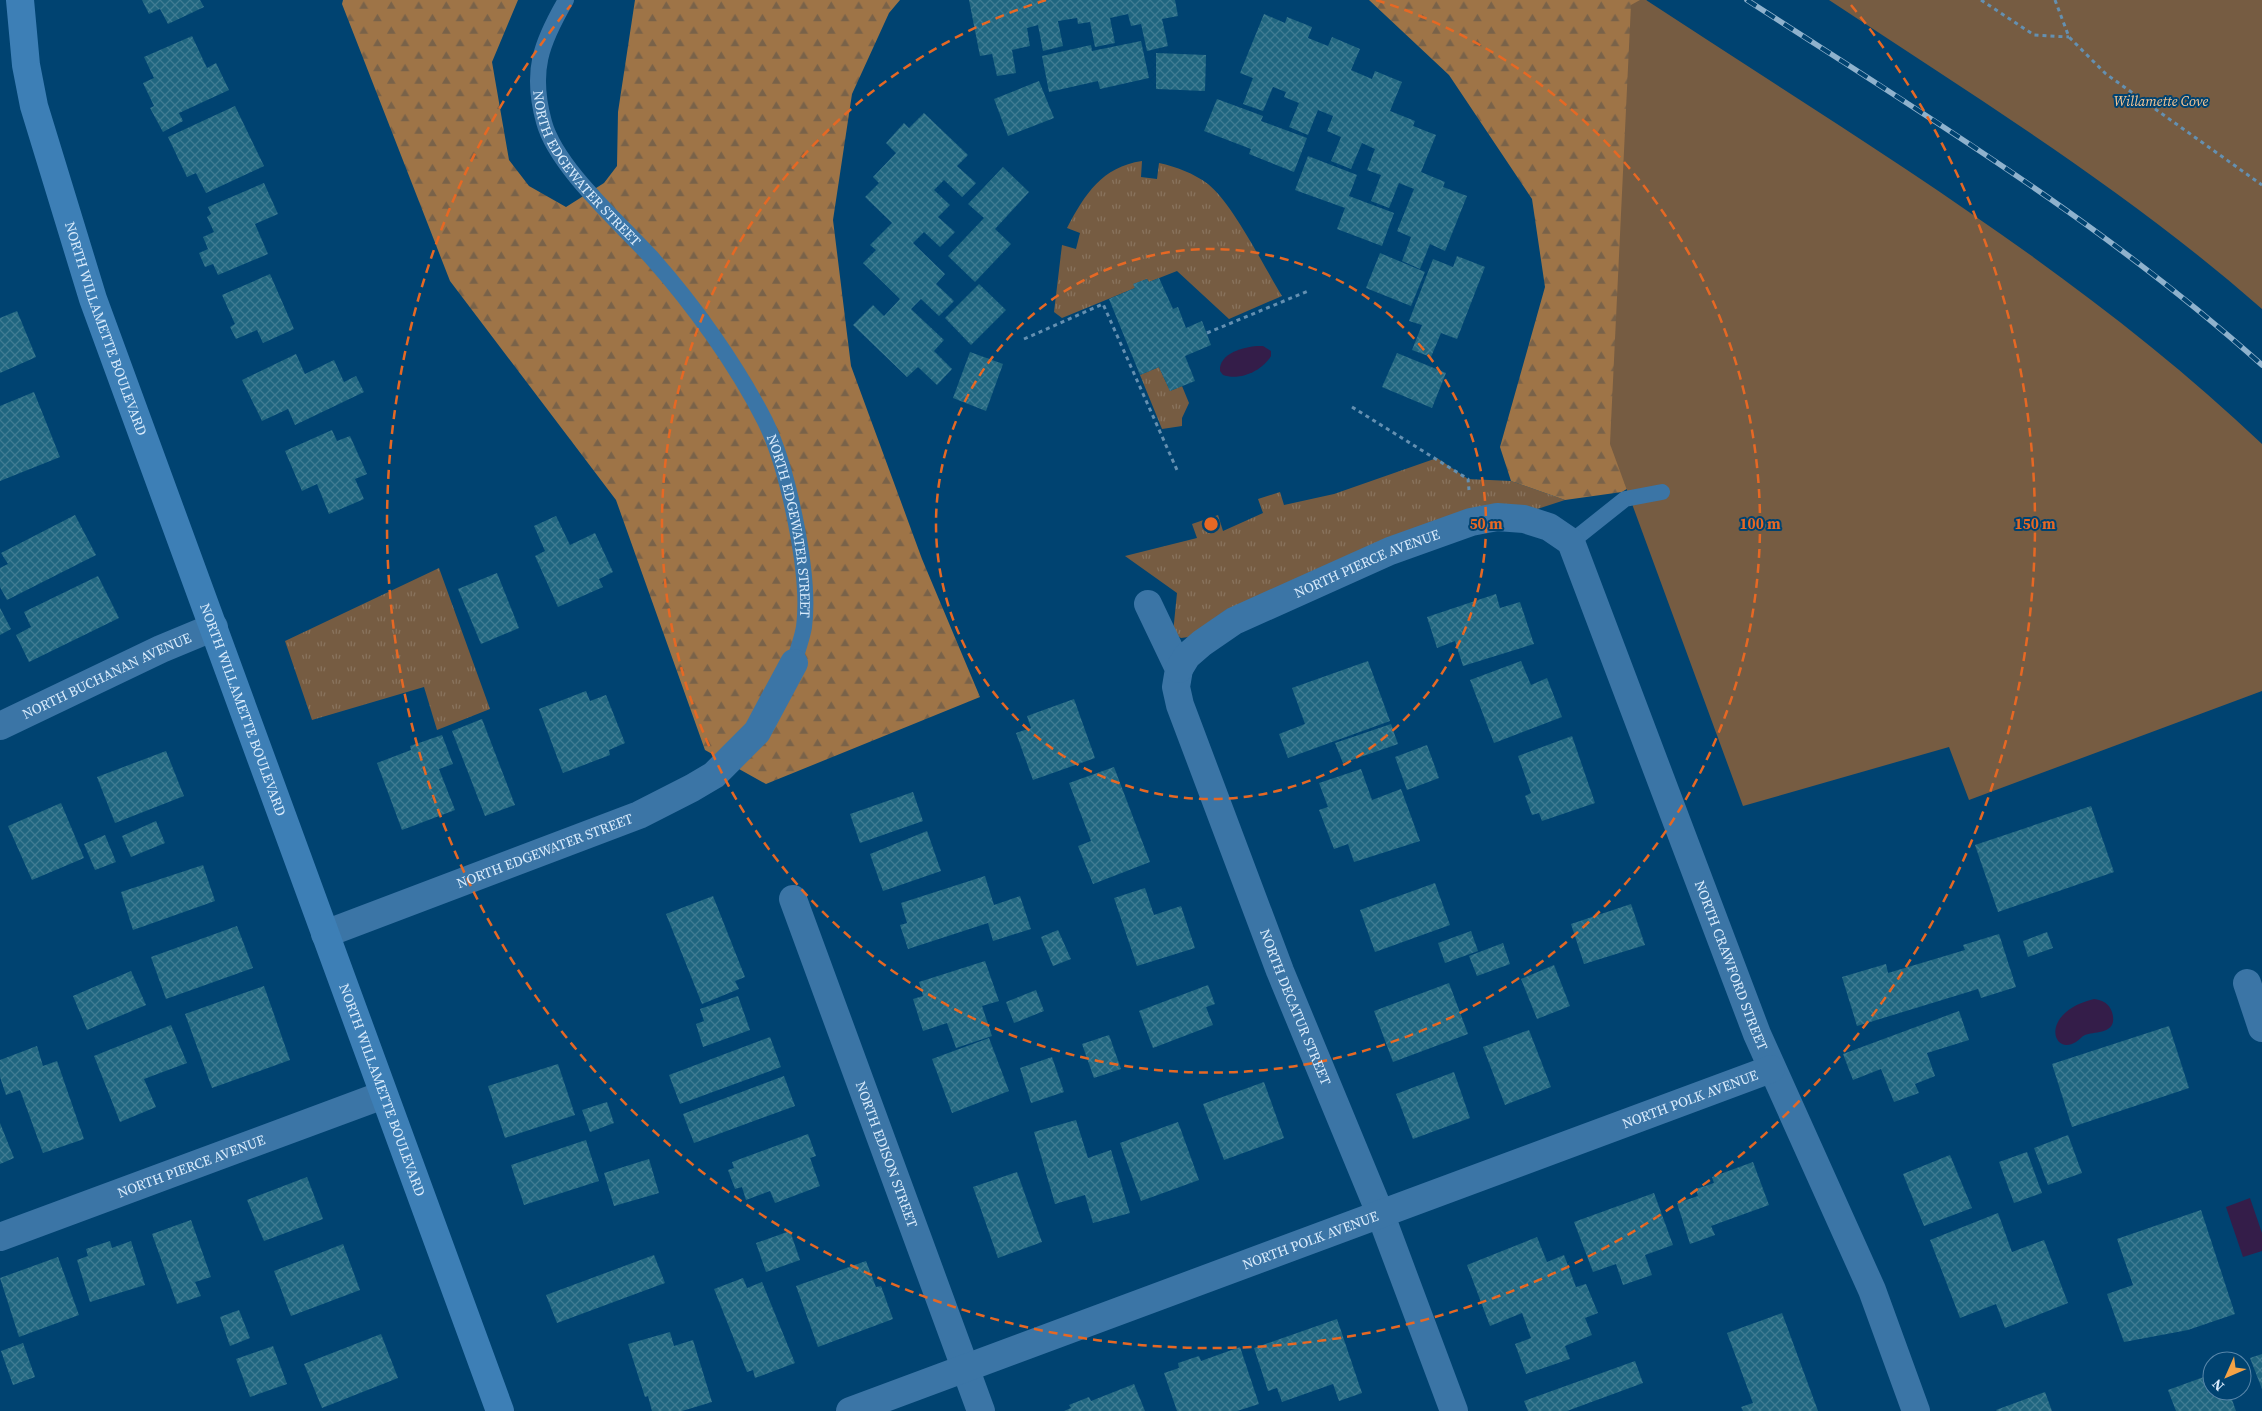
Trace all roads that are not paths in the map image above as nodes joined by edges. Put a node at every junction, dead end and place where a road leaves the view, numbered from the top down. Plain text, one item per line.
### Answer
1 (20, 0) edge
2 (566, 0) edge
3 (1662, 492) dead end
4 (1571, 542) junction
5 (1148, 604) dead end
6 (214, 627) junction
7 (794, 663) joint
8 (1179, 669) junction
9 (0, 726) edge
10 (793, 899) dead end
11 (325, 934) junction
12 (2248, 983) dead end
13 (2262, 1028) edge
14 (1772, 1069) junction
15 (383, 1095) junction
16 (1380, 1213) junction
17 (0, 1237) edge
18 (966, 1368) junction
19 (500, 1411) edge
20 (850, 1411) edge
21 (981, 1411) edge
22 (1454, 1411) edge
23 (1916, 1411) edge

1 - 6 main road, NORTH WILLAMETTE BOULEVARD
2 - 7 lane, NORTH EDGEWATER STREET
3 - 4 lane
4 - 8 street, NORTH PIERCE AVENUE
4 - 14 street, NORTH CRAWFORD STREET
5 - 8 street, NORTH DECATUR STREET
6 - 9 street, NORTH BUCHANAN AVENUE
6 - 11 main road, NORTH WILLAMETTE BOULEVARD
7 - 11 street, NORTH EDGEWATER STREET
8 - 16 street, NORTH DECATUR STREET
10 - 18 street, NORTH EDISON STREET
11 - 15 main road, NORTH WILLAMETTE BOULEVARD
12 - 13 street
14 - 16 street, NORTH POLK AVENUE
14 - 23 street, NORTH CRAWFORD STREET
15 - 17 street, NORTH PIERCE AVENUE
15 - 19 main road, NORTH WILLAMETTE BOULEVARD
16 - 18 street, NORTH POLK AVENUE
16 - 22 street, NORTH DECATUR STREET
18 - 20 street, NORTH POLK AVENUE
18 - 21 street, NORTH EDISON STREET

